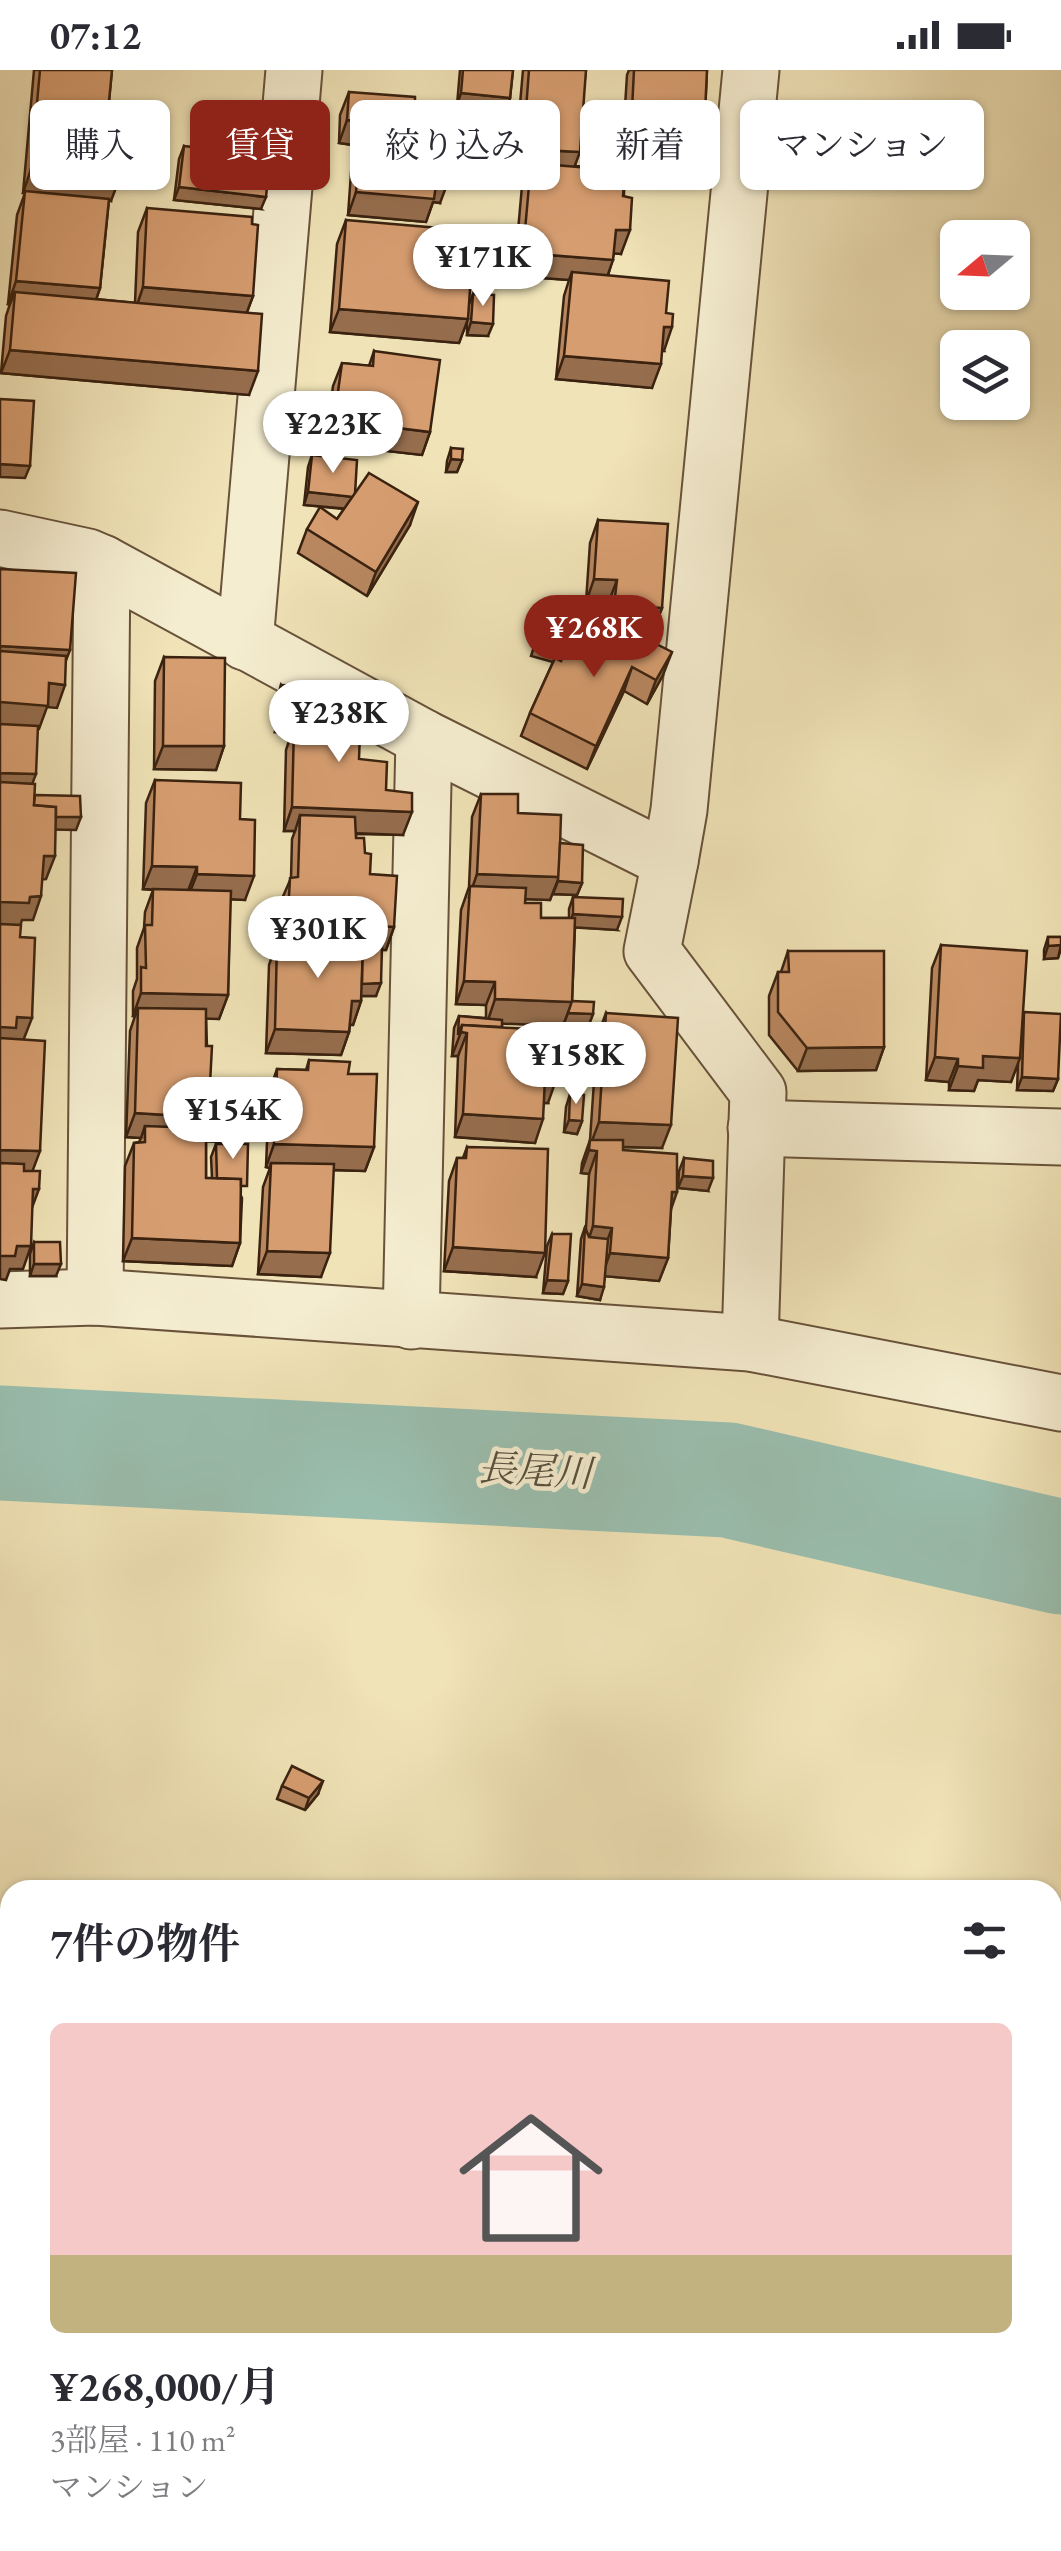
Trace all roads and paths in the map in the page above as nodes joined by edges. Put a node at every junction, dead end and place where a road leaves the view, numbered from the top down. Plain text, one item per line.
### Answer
1 (294, 70) edge
2 (751, 70) edge
3 (0, 538) edge
4 (102, 564) junction
5 (245, 642) junction
6 (424, 738) junction
7 (670, 862) junction
8 (756, 1128) junction
9 (1061, 1137) edge
10 (94, 1297) junction
11 (0, 1300) edge
12 (411, 1321) junction
13 (750, 1343) junction
14 (1061, 1403) edge

1 - 5 street
2 - 7 street
3 - 4 street
4 - 5 street
4 - 10 street
5 - 6 street
6 - 7 street
6 - 12 street
7 - 8 street
8 - 9 street
8 - 13 street
10 - 11 street
10 - 12 street
12 - 13 street
13 - 14 street

